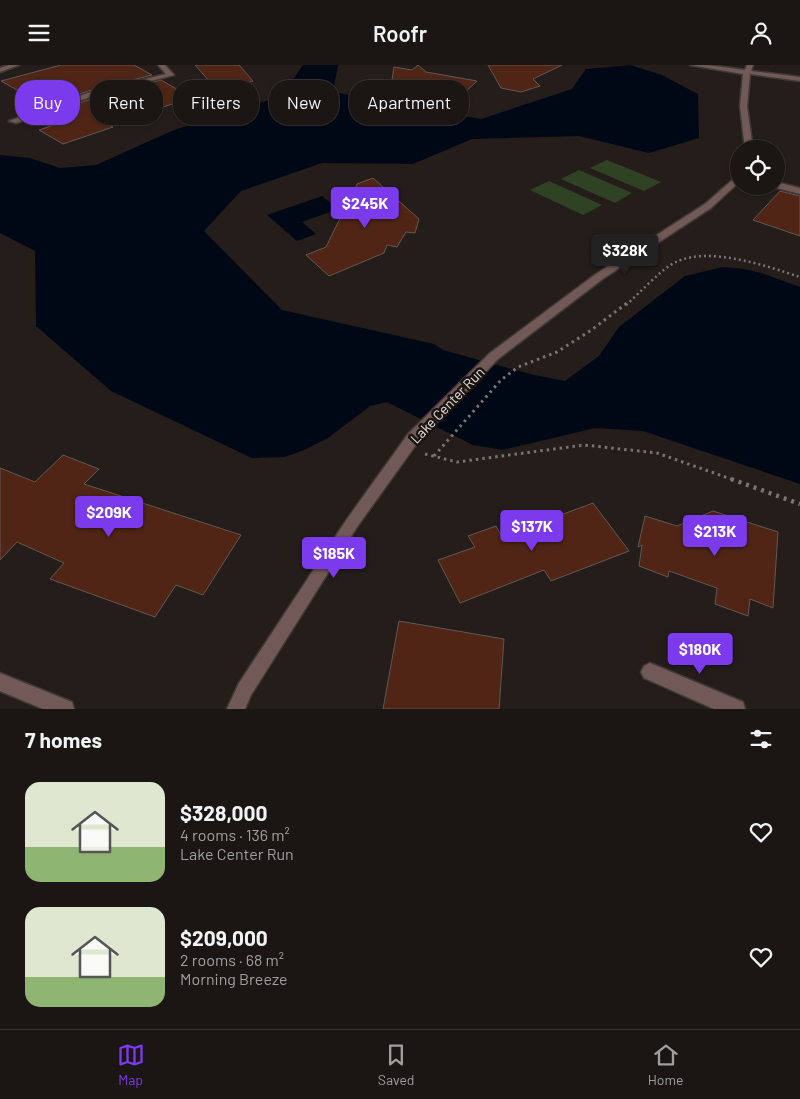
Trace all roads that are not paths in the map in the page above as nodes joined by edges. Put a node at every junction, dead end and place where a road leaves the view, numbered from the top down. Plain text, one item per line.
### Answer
1 (16, 65) edge
2 (161, 65) edge
3 (693, 65) edge
4 (750, 65) edge
5 (0, 70) edge
6 (746, 72) junction
7 (800, 79) edge
8 (13, 121) dead end
9 (748, 140) edge
10 (730, 185) edge
11 (785, 187) edge
12 (800, 191) edge
13 (650, 671) dead end
14 (0, 682) edge
15 (65, 709) edge
16 (236, 709) edge
17 (736, 709) edge

1 - 5 street
2 - 8 street
3 - 6 street
4 - 6 street
6 - 7 street
6 - 9 street
10 - 16 street, Lake Center Run
11 - 12 street
13 - 17 street
14 - 15 street

